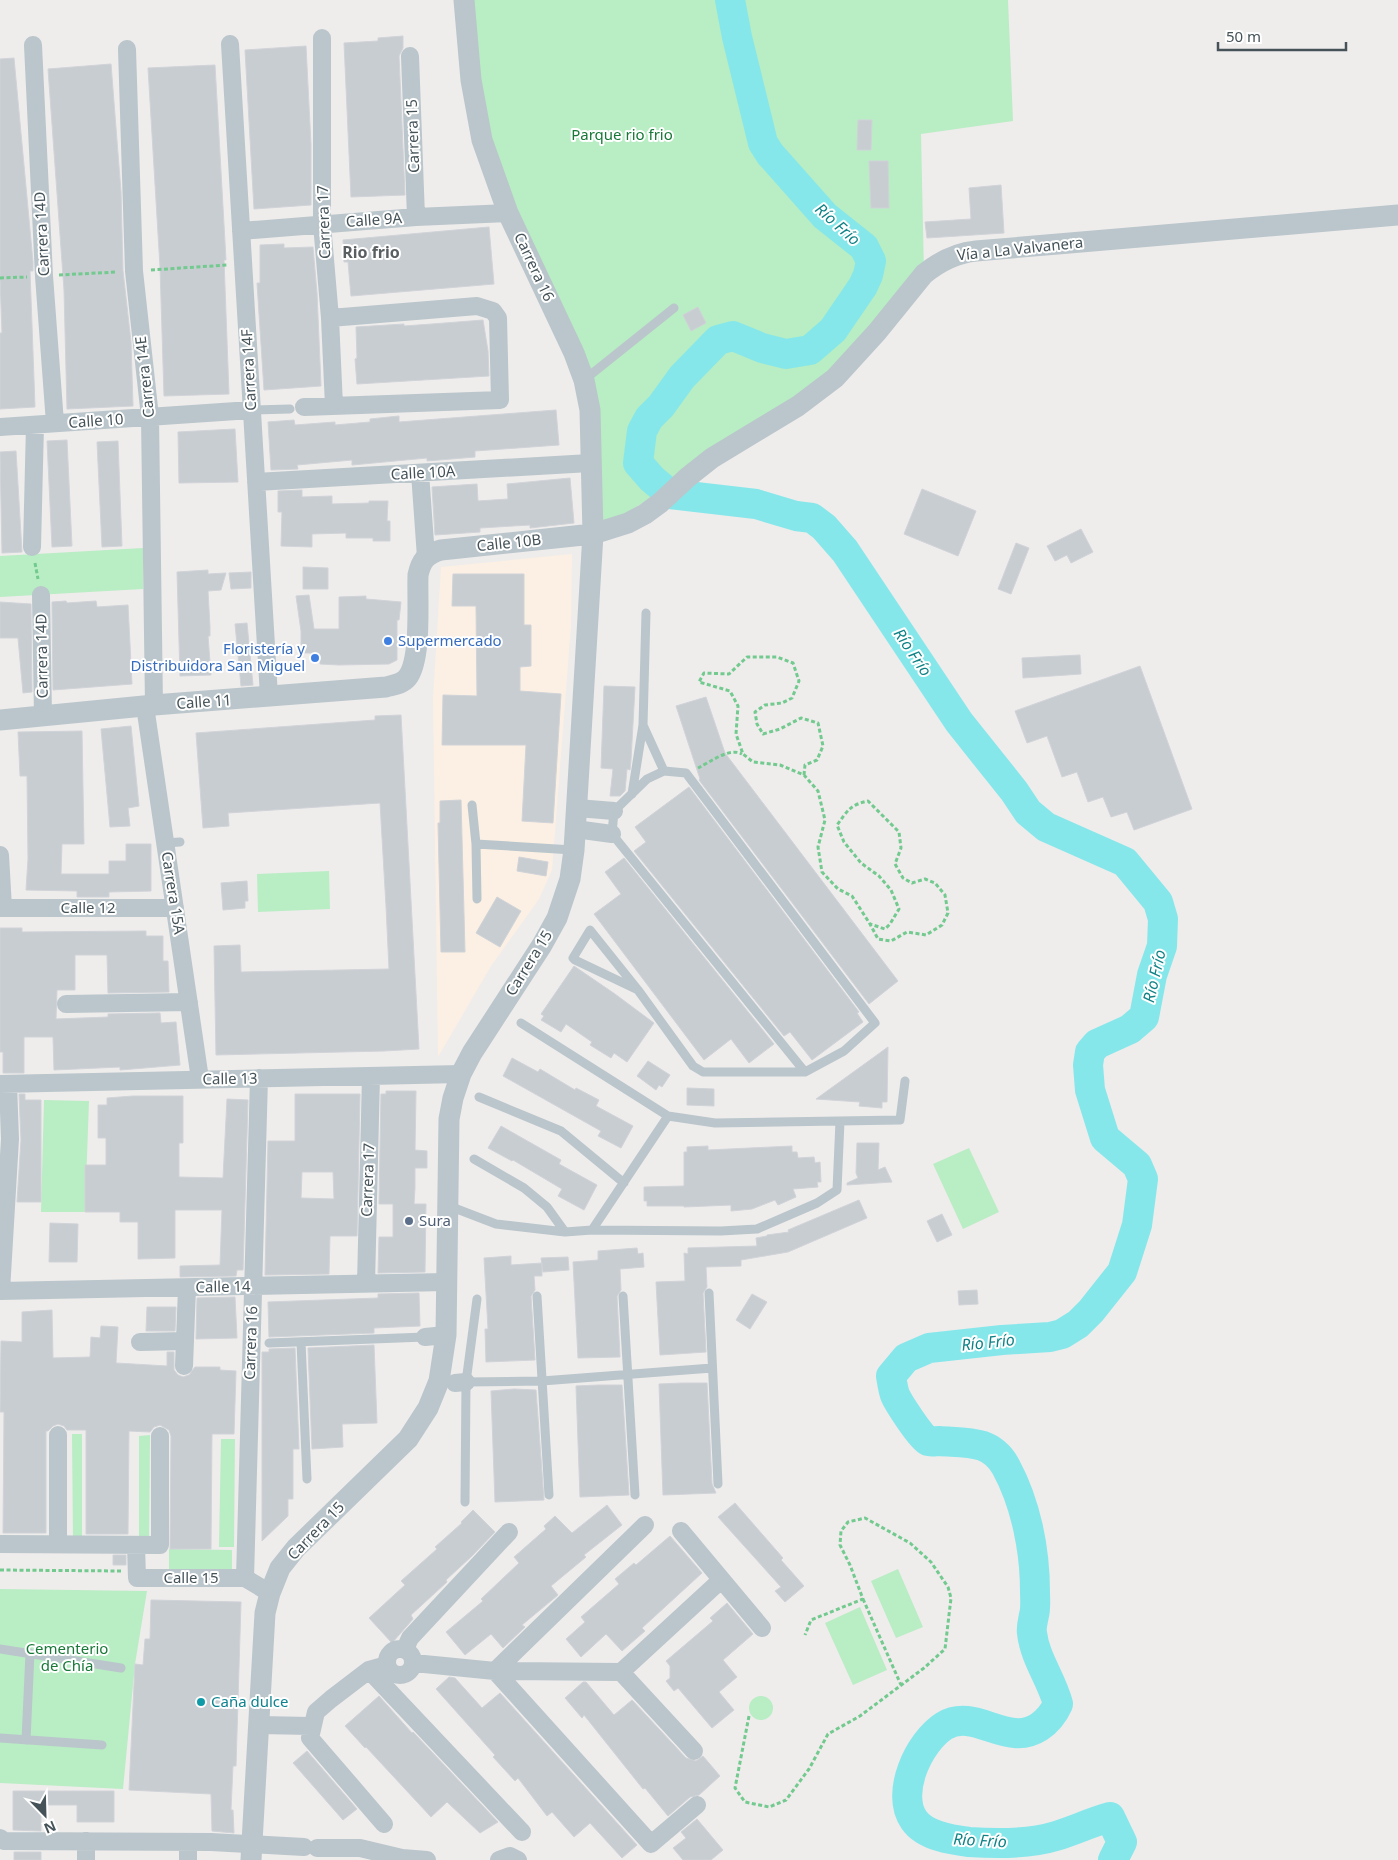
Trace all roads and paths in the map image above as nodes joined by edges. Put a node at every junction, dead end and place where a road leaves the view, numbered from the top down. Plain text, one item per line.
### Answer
1 (464, 0) edge
2 (322, 38) dead end
3 (230, 44) dead end
4 (34, 45) dead end
5 (127, 49) dead end
6 (410, 56) dead end
7 (508, 213) junction
8 (1398, 215) edge
9 (416, 217) junction
10 (322, 224) junction
11 (241, 231) junction
12 (674, 308) dead end
13 (330, 318) junction
14 (584, 380) junction
15 (334, 406) junction
16 (297, 408) joint
17 (251, 410) junction
18 (150, 417) junction
19 (55, 424) junction
20 (35, 425) junction
21 (0, 427) edge
22 (590, 463) junction
23 (420, 473) junction
24 (256, 482) junction
25 (593, 534) junction
26 (32, 547) joint
27 (426, 556) junction
28 (41, 595) joint
29 (646, 613) dead end
30 (268, 696) junction
31 (150, 706) junction
32 (43, 717) junction
33 (0, 720) edge
34 (643, 725) junction
35 (743, 754) junction
36 (664, 771) junction
37 (686, 773) junction
38 (804, 775) junction
39 (632, 794) junction
40 (472, 805) dead end
41 (577, 808) junction
42 (614, 811) junction
43 (612, 834) junction
44 (574, 839) junction
45 (476, 844) junction
46 (0, 855) edge
47 (477, 899) dead end
48 (1, 908) edge
49 (176, 908) junction
50 (870, 924) junction
51 (638, 990) junction
52 (189, 1002) junction
53 (66, 1004) dead end
54 (521, 1023) dead end
55 (805, 1072) junction
56 (461, 1074) junction
57 (371, 1076) junction
58 (259, 1078) junction
59 (200, 1079) junction
60 (905, 1081) dead end
61 (4, 1084) edge
62 (479, 1097) dead end
63 (668, 1116) junction
64 (840, 1121) junction
65 (474, 1159) dead end
66 (624, 1183) junction
67 (448, 1206) junction
68 (592, 1230) junction
69 (565, 1232) junction
70 (446, 1282) junction
71 (366, 1284) junction
72 (252, 1286) junction
73 (186, 1288) junction
74 (1, 1291) edge
75 (709, 1293) dead end
76 (536, 1296) dead end
77 (623, 1296) dead end
78 (476, 1299) dead end
79 (435, 1336) junction
80 (184, 1341) junction
81 (140, 1342) dead end
82 (301, 1342) junction
83 (269, 1343) dead end
84 (184, 1366) dead end
85 (712, 1368) junction
86 (629, 1375) junction
87 (542, 1381) junction
88 (454, 1382) junction
89 (58, 1435) dead end
90 (160, 1436) dead end
91 (307, 1479) dead end
92 (718, 1484) dead end
93 (549, 1495) dead end
94 (635, 1495) dead end
95 (465, 1502) dead end
96 (645, 1525) dead end
97 (682, 1531) dead end
98 (509, 1532) dead end
99 (0, 1544) edge
100 (58, 1544) junction
101 (136, 1545) junction
102 (0, 1570) edge
103 (136, 1575) junction
104 (244, 1578) junction
105 (721, 1580) junction
106 (270, 1593) junction
107 (863, 1599) junction
108 (762, 1628) dead end
109 (805, 1635) dead end
110 (0, 1649) edge
111 (30, 1653) junction
112 (409, 1656) junction
113 (121, 1668) dead end
114 (369, 1670) junction
115 (495, 1670) junction
116 (621, 1672) junction
117 (901, 1685) junction
118 (749, 1716) dead end
119 (259, 1725) junction
120 (311, 1726) junction
121 (0, 1738) edge
122 (26, 1740) junction
123 (102, 1745) dead end
124 (694, 1751) dead end
125 (697, 1805) dead end
126 (384, 1824) dead end
127 (522, 1832) dead end
128 (0, 1838) edge
129 (86, 1840) junction
130 (188, 1851) edge
131 (252, 1852) edge
132 (360, 1854) edge
133 (400, 1859) edge
134 (86, 1860) edge
135 (427, 1860) edge
136 (499, 1860) edge
137 (518, 1860) edge

1 - 7 street, Carrera 16
2 - 10 street, Carrera 17
3 - 11 street, Carrera 14F
4 - 19 street, Carrera 14D
5 - 18 street, Carrera 14E
6 - 9 street, Carrera 15
7 - 9 street, Calle 9A
7 - 14 street, Carrera 16
8 - 25 street, Vía a La Valvanera
9 - 10 street, Calle 9A
10 - 11 street, Calle 9A
10 - 13 street, Carrera 17
11 - 17 street, Carrera 14F
12 - 14 lane
13 - 15 street, Carrera 17
13 - 15 street
14 - 22 street, Carrera 16
15 - 16 street
16 - 17 lane
17 - 18 street, Calle 10
17 - 24 street, Carrera 14F
18 - 19 street, Calle 10
18 - 31 street, Carrera 14E
19 - 20 street, Calle 10
20 - 21 street, Calle 10
20 - 26 street
22 - 23 street, Calle 10A
22 - 25 street, Carrera 16
23 - 24 street, Calle 10A
23 - 27 street
24 - 30 street, Carrera 14F
25 - 27 street, Calle 10B
25 - 41 street, Carrera 15
26 - 28 path
27 - 30 street, Calle 11
28 - 32 street, Carrera 14D
29 - 34 lane
30 - 31 street, Calle 11
31 - 32 street, Calle 11
31 - 49 street, Carrera 15A
32 - 33 street, Calle 11
34 - 36 lane
34 - 39 lane
35 - 37 path
35 - 38 path
35 - 38 path
36 - 37 lane
36 - 39 lane
37 - 55 lane
38 - 50 path
39 - 42 lane
40 - 45 lane
41 - 42 street
41 - 44 street, Carrera 15
42 - 43 lane
43 - 44 street
43 - 55 lane
44 - 45 lane
44 - 56 street, Carrera 15
45 - 47 lane
46 - 48 street
48 - 49 street, Calle 12
49 - 52 street, Carrera 15A
50 - 50 path
51 - 51 lane
51 - 55 lane
52 - 53 street
52 - 59 street, Carrera 15A
54 - 63 lane
56 - 57 street, Calle 13
56 - 67 street, Carrera 15
57 - 58 street, Calle 13
57 - 71 street, Carrera 17
58 - 59 street, Calle 13
58 - 72 street, Carrera 16
59 - 61 street, Calle 13
60 - 64 lane
61 - 74 street
62 - 66 lane
63 - 64 lane
63 - 66 lane
64 - 68 lane
65 - 69 lane
66 - 68 lane
67 - 69 lane
67 - 70 street, Carrera 15
68 - 69 lane
70 - 71 street, Calle 14
70 - 79 street, Carrera 15
71 - 72 street, Calle 14
72 - 73 street, Calle 14
72 - 104 street, Carrera 16
73 - 74 street, Calle 14
73 - 80 street
75 - 85 lane
76 - 87 lane
77 - 86 lane
78 - 88 lane
79 - 82 lane
79 - 88 street, Carrera 15
80 - 81 street
80 - 84 street
82 - 83 lane
82 - 91 lane
85 - 86 lane
85 - 92 lane
86 - 87 lane
86 - 94 lane
87 - 88 lane
87 - 93 lane
88 - 95 lane
88 - 106 street, Carrera 15
89 - 100 street
90 - 101 street
96 - 115 street
97 - 105 street
98 - 112 street
99 - 100 street
100 - 101 street
101 - 103 street
102 - 103 path
103 - 104 street, Calle 15
104 - 106 street
105 - 108 street
105 - 116 street
106 - 119 street, Carrera 15
107 - 109 path
107 - 117 path
107 - 117 path
110 - 111 lane
111 - 113 lane
111 - 122 lane
112 - 114 street
112 - 115 street
114 - 120 street
114 - 127 street
115 - 116 street
115 - 125 street
116 - 124 street
117 - 118 path
119 - 120 street
119 - 131 street, Carrera 15
120 - 126 street
121 - 122 lane
122 - 123 lane
128 - 129 street
129 - 130 street
129 - 134 street
130 - 131 street
131 - 132 street
132 - 133 street
133 - 135 street
136 - 137 street

